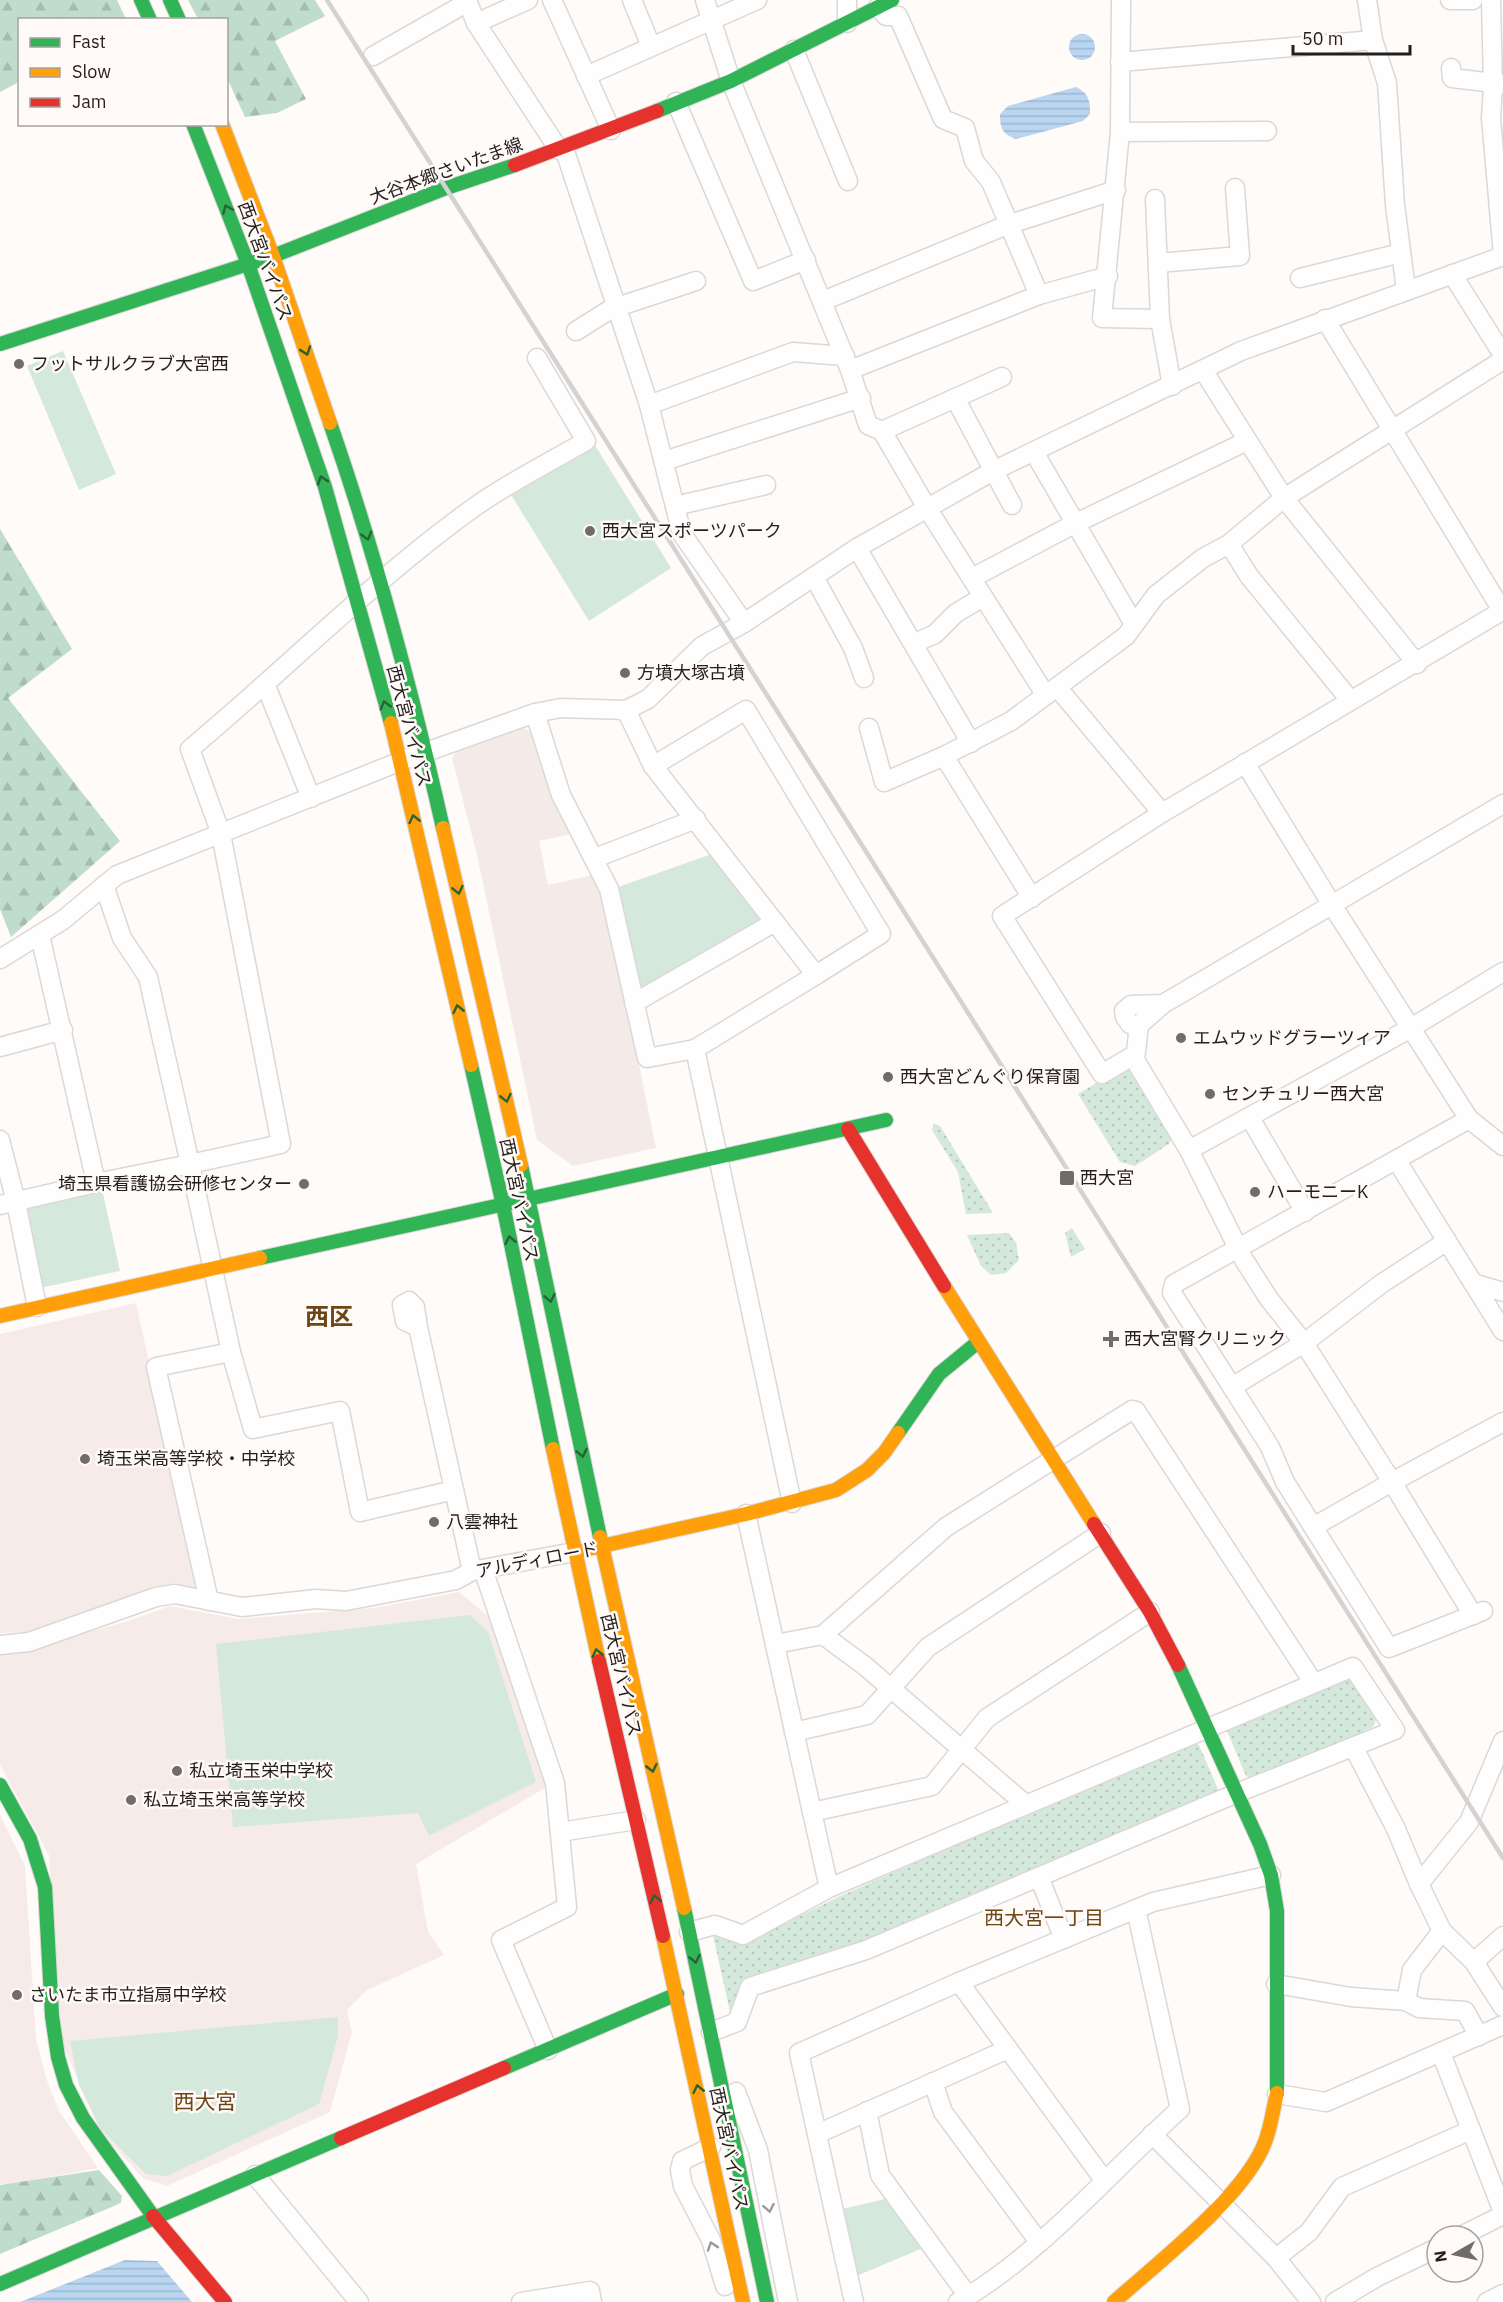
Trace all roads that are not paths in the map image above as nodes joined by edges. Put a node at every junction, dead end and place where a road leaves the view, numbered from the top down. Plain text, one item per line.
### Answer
1 (141, 0) edge
2 (170, 0) edge
3 (528, 0) edge
4 (552, 0) edge
5 (632, 0) edge
6 (705, 0) edge
7 (757, 0) edge
8 (847, 0) edge
9 (1121, 0) edge
10 (1367, 0) edge
11 (1450, 0) edge
12 (1473, 0) edge
13 (1491, 0) edge
14 (467, 1) edge
15 (885, 3) edge
16 (149, 18) edge
17 (178, 18) edge
18 (713, 19) junction
19 (476, 23) junction
20 (847, 23) junction
21 (1373, 40) junction
22 (651, 46) junction
23 (794, 50) junction
24 (373, 56) dead end
25 (1120, 62) junction
26 (1451, 68) dead end
27 (586, 76) junction
28 (731, 81) junction
29 (1498, 85) edge
30 (676, 102) junction
31 (194, 126) edge
32 (223, 126) edge
33 (611, 130) junction
34 (1267, 131) dead end
35 (1120, 132) junction
36 (561, 149) junction
37 (849, 182) dead end
38 (1235, 188) dead end
39 (1116, 190) junction
40 (1155, 199) dead end
41 (1007, 225) junction
42 (1401, 253) junction
43 (273, 256) junction
44 (1503, 256) edge
45 (806, 260) junction
46 (1158, 263) junction
47 (248, 264) junction
48 (1452, 274) junction
49 (1108, 276) junction
50 (1300, 278) dead end
51 (696, 281) dead end
52 (1406, 290) junction
53 (1039, 295) junction
54 (823, 301) junction
55 (617, 308) junction
56 (1160, 319) junction
57 (1325, 319) junction
58 (576, 332) dead end
59 (0, 344) edge
60 (1503, 355) edge
61 (537, 358) dead end
62 (1503, 360) edge
63 (847, 363) junction
64 (1203, 370) junction
65 (1002, 377) dead end
66 (1172, 386) junction
67 (861, 398) junction
68 (955, 398) junction
69 (649, 405) junction
70 (1392, 428) junction
71 (882, 432) junction
72 (1247, 441) junction
73 (1034, 452) junction
74 (664, 461) junction
75 (993, 471) junction
76 (766, 485) dead end
77 (1284, 498) junction
78 (1012, 505) dead end
79 (675, 506) junction
80 (927, 508) junction
81 (1074, 524) junction
82 (1229, 544) junction
83 (857, 548) junction
84 (814, 577) junction
85 (972, 578) junction
86 (380, 583) junction
87 (983, 597) junction
88 (357, 604) junction
89 (1503, 611) edge
90 (744, 623) junction
91 (1134, 624) junction
92 (915, 643) junction
93 (1417, 664) junction
94 (864, 678) dead end
95 (266, 686) junction
96 (1051, 691) junction
97 (1350, 700) junction
98 (626, 710) junction
99 (535, 713) junction
100 (870, 728) dead end
101 (971, 743) junction
102 (426, 752) junction
103 (944, 756) junction
104 (401, 761) junction
105 (1245, 763) junction
106 (653, 766) junction
107 (311, 798) junction
108 (1503, 804) edge
109 (1162, 813) junction
110 (696, 819) junction
111 (221, 834) junction
112 (595, 858) junction
113 (104, 885) junction
114 (1032, 898) junction
115 (1332, 905) junction
116 (775, 922) junction
117 (40, 935) junction
118 (0, 959) edge
119 (1503, 972) edge
120 (816, 975) junction
121 (634, 1003) junction
122 (1411, 1028) junction
123 (63, 1030) junction
124 (0, 1047) edge
125 (695, 1049) junction
126 (1135, 1060) junction
127 (1250, 1118) junction
128 (1469, 1119) junction
129 (886, 1120) dead end
130 (848, 1129) junction
131 (0, 1140) edge
132 (1503, 1146) edge
133 (1189, 1150) junction
134 (718, 1159) junction
135 (1397, 1161) junction
136 (190, 1164) junction
137 (96, 1184) junction
138 (529, 1200) junction
139 (8, 1204) edge
140 (503, 1205) junction
141 (1305, 1212) junction
142 (1447, 1241) junction
143 (1237, 1248) junction
144 (213, 1269) junction
145 (1473, 1283) junction
146 (1503, 1292) edge
147 (37, 1307) junction
148 (0, 1316) edge
149 (418, 1327) dead end
150 (1503, 1331) edge
151 (978, 1342) junction
152 (1304, 1343) junction
153 (231, 1352) junction
154 (1232, 1387) junction
155 (1503, 1422) edge
156 (1053, 1459) junction
157 (1392, 1482) junction
158 (454, 1490) junction
159 (792, 1503) junction
160 (746, 1514) junction
161 (1313, 1527) junction
162 (1101, 1533) junction
163 (602, 1548) junction
164 (574, 1552) junction
165 (477, 1570) junction
166 (209, 1601) junction
167 (1150, 1612) junction
168 (823, 1635) junction
169 (775, 1644) junction
170 (0, 1645) edge
171 (1313, 1682) junction
172 (890, 1688) junction
173 (1208, 1727) junction
174 (794, 1731) junction
175 (1503, 1741) edge
176 (1354, 1748) junction
177 (961, 1750) junction
178 (0, 1785) edge
179 (1237, 1793) junction
180 (1025, 1804) junction
181 (812, 1812) junction
182 (636, 1820) junction
183 (560, 1832) junction
184 (1271, 1875) junction
185 (1039, 1876) junction
186 (1419, 1884) junction
187 (829, 1888) junction
188 (1136, 1909) junction
189 (1442, 1931) junction
190 (689, 1932) junction
191 (1503, 1936) edge
192 (1064, 1939) junction
193 (1474, 1962) junction
194 (959, 1982) junction
195 (1276, 1984) junction
196 (677, 1994) junction
197 (1406, 2001) junction
198 (1503, 2007) edge
199 (1503, 2025) edge
200 (711, 2032) junction
201 (1479, 2036) junction
202 (1008, 2049) junction
203 (548, 2050) junction
204 (1441, 2053) junction
205 (717, 2062) junction
206 (933, 2082) junction
207 (1277, 2094) junction
208 (867, 2111) junction
209 (1471, 2130) junction
210 (817, 2134) junction
211 (1152, 2134) junction
212 (711, 2146) junction
213 (1495, 2167) edge
214 (255, 2175) junction
215 (1104, 2180) junction
216 (1223, 2202) junction
217 (1503, 2214) edge
218 (155, 2218) junction
219 (1484, 2224) edge
220 (1039, 2242) junction
221 (1425, 2254) edge
222 (1276, 2258) junction
223 (0, 2284) edge
224 (1503, 2294) edge
225 (963, 2299) edge
226 (225, 2302) edge
227 (359, 2302) edge
228 (521, 2302) edge
229 (592, 2302) edge
230 (730, 2302) edge
231 (743, 2302) edge
232 (767, 2302) edge
233 (788, 2302) edge
234 (854, 2302) edge
235 (1114, 2302) edge
236 (1311, 2302) edge
237 (1335, 2302) edge
238 (1487, 2302) edge

1 - 16 main road
2 - 17 main road
3 - 19 street
4 - 27 street
5 - 22 street
6 - 18 street
7 - 18 street
8 - 20 street
9 - 25 street
10 - 21 street
11 - 12 street
13 - 29 street
14 - 19 street
14 - 24 street
15 - 20 main road, 大谷本郷さいたま線
15 - 41 street
18 - 22 street
18 - 28 street
19 - 36 street
20 - 23 main road, 大谷本郷さいたま線
21 - 25 street
21 - 42 street
22 - 27 street
23 - 28 main road, 大谷本郷さいたま線
23 - 37 street
25 - 35 street
26 - 29 street
27 - 33 street
28 - 30 main road, 大谷本郷さいたま線
28 - 45 street
29 - 44 street
30 - 33 main road, 大谷本郷さいたま線
30 - 45 street
47 -> 31 main road, 西大宮バイパス
32 - 43 main road, 西大宮バイパス
33 - 36 main road, 大谷本郷さいたま線
34 - 35 street
35 - 39 street
36 - 43 main road, 大谷本郷さいたま線
36 - 55 street
38 - 46 street
39 - 41 street
39 - 49 street
40 - 46 street
41 - 53 street
41 - 54 street
42 - 50 street
42 - 52 street
43 - 47 main road, 大谷本郷さいたま線
43 -> 86 main road, 西大宮バイパス
44 - 48 street
45 - 54 street
46 - 56 street
47 - 59 main road, 大谷本郷さいたま線
88 -> 47 main road, 西大宮バイパス
48 - 52 street
48 - 60 street
49 - 53 street
49 - 56 street
51 - 55 street
52 - 57 street
53 - 63 street
54 - 63 street
55 - 58 street
55 - 69 street
56 - 66 street
57 - 64 street
57 - 70 street
61 - 86 street
62 - 70 street
63 - 67 street
63 - 69 street
64 - 66 street
64 - 72 street
65 - 68 street
66 - 73 street
67 - 71 street
67 - 74 street
68 - 71 street
68 - 75 street
69 - 74 street
70 - 77 street
70 - 89 street
71 - 80 street
72 - 77 street
72 - 81 street
73 - 75 street
73 - 81 street
74 - 79 street
75 - 78 street
75 - 80 street
76 - 79 street
77 - 82 street
77 - 93 street
79 - 90 street
80 - 83 street
80 - 85 street
81 - 85 street
81 - 91 street
82 - 91 street
82 - 97 street
83 - 84 street
83 - 92 street
84 - 90 street
84 - 94 street
85 - 87 street
86 - 88 street
86 - 102 main road, 西大宮バイパス
87 - 92 street
87 - 96 street
88 - 95 street
104 -> 88 main road, 西大宮バイパス
89 - 93 street
90 - 98 street
91 - 96 street
92 - 101 street
93 - 97 street
95 - 107 street
95 - 111 street
96 - 101 street
96 - 109 street
97 - 105 street
98 - 99 street
98 - 106 street
99 - 102 street
99 - 112 street
100 - 103 street
101 - 103 street
102 - 104 street
102 -> 138 main road, 西大宮バイパス
103 - 114 street
104 - 107 street
140 -> 104 main road, 西大宮バイパス
105 - 109 street
105 - 115 street
106 - 110 street
106 - 120 street
107 - 111 street
108 - 115 street
109 - 114 street
110 - 112 street
110 - 116 street
111 - 113 street
111 - 136 street
112 - 121 street
113 - 117 street
113 - 136 street
114 - 126 street
115 - 122 street
115 - 126 street
116 - 120 street
116 - 121 street
117 - 118 street
117 - 123 street
119 - 122 street
120 - 125 street
121 - 125 street
122 - 127 street
122 - 128 street
123 - 124 street
123 - 137 street
125 - 134 street
126 - 133 street
127 - 133 street
127 - 141 street
128 - 132 street
128 - 135 street
129 - 130 main road
130 - 134 main road
130 - 151 main road
131 - 139 street
133 - 143 street
134 - 138 main road
134 - 159 street
135 - 141 street
135 - 142 street
136 - 137 street
136 - 144 street
137 - 139 street
138 - 140 main road
138 -> 163 main road, 西大宮バイパス
139 - 147 street
140 - 144 main road
164 -> 140 main road, 西大宮バイパス
141 - 143 street
142 - 145 street
142 - 152 street
143 - 152 street
143 - 154 street
144 - 147 main road
144 - 153 street
145 - 146 street
145 - 150 street
147 - 148 main road
149 - 158 street
151 - 156 main road
151 - 159 main road, アルディロード
152 - 154 street
152 - 157 street
153 - 158 street
153 - 166 street
154 - 161 street
155 - 157 street
156 - 162 main road
156 - 168 street
156 - 171 street
157 - 161 street
157 - 161 street
158 - 165 street
159 - 160 main road, アルディロード
160 - 163 main road, アルディロード
160 - 169 street
162 - 167 main road
162 - 172 street
163 - 164 main road, アルディロード
163 -> 190 main road, 西大宮バイパス
164 - 165 street, アルディロード
182 -> 164 main road, 西大宮バイパス
165 - 166 street, アルディロード
165 - 183 street
166 - 170 street, アルディロード
167 - 173 main road
167 - 177 street
168 - 169 street
168 - 172 street
169 - 174 street
171 - 173 street
171 - 176 street
172 - 174 street
172 - 177 street
173 - 179 main road
173 - 180 street
174 - 181 street
175 - 186 street
176 - 179 street
176 - 186 street
177 - 180 street
177 - 181 street
178 - 218 main road
179 - 184 main road
179 - 185 street
180 - 187 street
181 - 187 street
182 - 183 street
196 -> 182 main road, 西大宮バイパス
183 - 203 street
184 - 188 street
184 - 195 main road
185 - 192 street
185 - 200 street
186 - 189 street
187 - 190 street
188 - 192 street
188 - 211 street
189 - 193 street
189 - 197 street
190 -> 200 main road, 西大宮バイパス
191 - 193 street
192 - 194 street
193 - 198 street
194 - 202 street
194 - 210 street
195 - 197 street
195 - 207 main road
196 - 203 main road
212 -> 196 main road, 西大宮バイパス
197 - 201 street
199 - 201 street
200 - 205 main road, 西大宮バイパス
201 - 204 street
202 - 206 street
202 - 215 street
203 - 214 main road
204 - 207 street
204 - 209 street
205 - 232 main road, 西大宮バイパス
205 -> 233 street
206 - 208 street
206 - 220 street
207 - 216 main road
208 - 210 street
208 - 225 street
209 - 213 street
209 - 222 street
210 - 234 street
211 - 215 street
211 - 216 street
230 -> 212 street
212 - 231 main road, 西大宮バイパス
213 - 217 street
214 - 218 main road
214 - 227 street
215 - 220 street
216 - 222 street
216 - 235 main road
217 - 219 street
218 - 223 main road
218 - 226 main road
220 - 225 street
221 - 237 street
222 - 236 street
224 - 238 street
228 - 229 street

